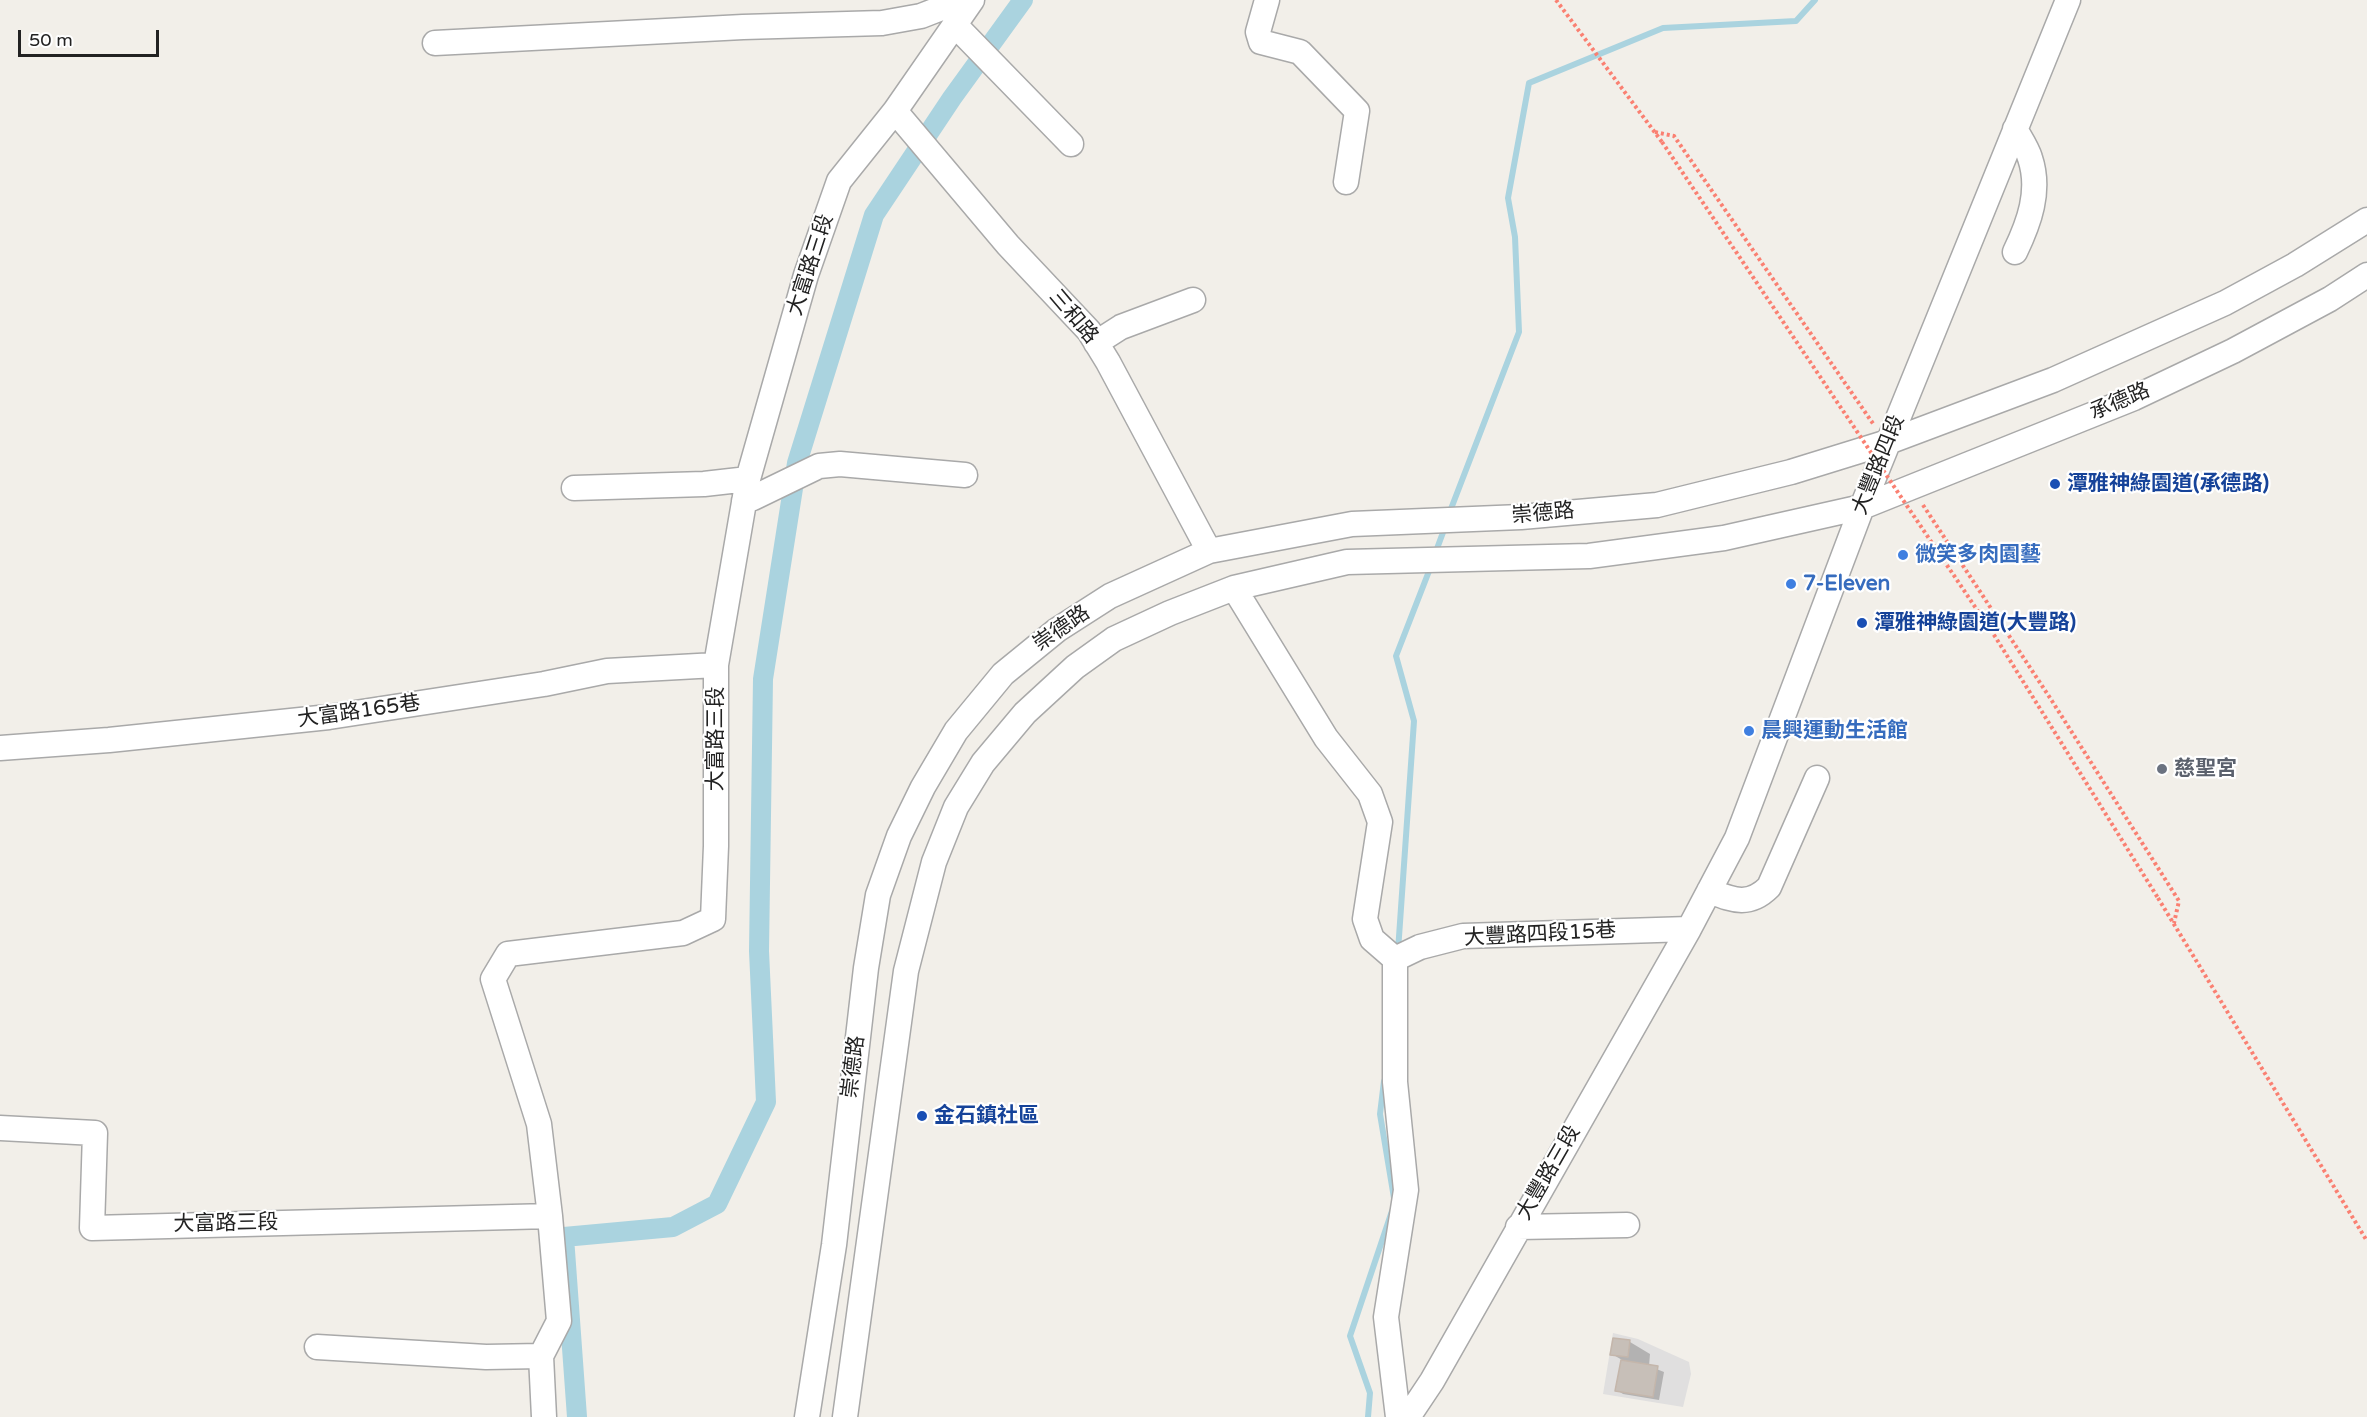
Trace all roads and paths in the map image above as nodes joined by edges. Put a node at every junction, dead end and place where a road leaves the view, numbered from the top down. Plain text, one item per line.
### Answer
1 (962, 0) edge
2 (972, 0) edge
3 (1267, 0) edge
4 (1556, 0) edge
5 (2068, 0) edge
6 (955, 25) junction
7 (435, 43) dead end
8 (895, 111) junction
9 (2015, 129) junction
10 (1655, 132) junction
11 (1071, 144) dead end
12 (1346, 182) dead end
13 (2367, 220) edge
14 (2015, 252) dead end
15 (2367, 275) edge
16 (1192, 300) dead end
17 (1096, 343) junction
18 (1888, 442) junction
19 (965, 475) dead end
20 (574, 488) dead end
21 (1911, 488) junction
22 (757, 490) junction
23 (1862, 507) junction
24 (1209, 551) junction
25 (1234, 588) junction
26 (716, 665) junction
27 (0, 748) edge
28 (1817, 778) dead end
29 (1709, 891) junction
30 (2174, 923) junction
31 (1689, 929) junction
32 (1395, 958) junction
33 (0, 1128) edge
34 (550, 1216) junction
35 (1627, 1225) dead end
36 (1518, 1227) junction
37 (2367, 1240) edge
38 (317, 1347) dead end
39 (541, 1356) junction
40 (544, 1417) edge
41 (807, 1417) edge
42 (845, 1417) edge
43 (1398, 1417) edge
44 (1408, 1417) edge

1 - 7 street
2 - 6 street, 大富路三段
3 - 12 street
4 - 10 path
5 - 9 street, 大豐路四段
6 - 8 street, 大富路三段
6 - 11 street
8 - 17 street, 三和路
8 - 22 street, 大富路三段
9 - 14 street
9 - 18 street, 大豐路四段
10 - 18 path
10 - 30 path, bridge
13 - 18 street
15 - 21 street, 承德路
16 - 17 street
17 - 24 street, 三和路
18 - 23 street, 大豐路四段
18 - 24 street, 崇德路
19 - 22 street
20 - 22 street
21 - 23 street, 承德路
21 - 30 path
22 - 26 street, 大富路三段
23 - 25 street, 崇德路
23 - 29 street, 大豐路四段
24 - 41 street, 崇德路
25 - 32 street
25 - 42 street, 崇德路
26 - 27 street, 大富路165巷
26 - 34 street, 大富路三段
28 - 29 street
29 - 31 street, 大豐路四段
30 - 37 path
31 - 32 street, 大豐路四段15巷
31 - 36 street, 大豐路三段
32 - 43 street
33 - 34 street, 大富路三段
34 - 39 street, 大富路三段
35 - 36 street
36 - 44 street, 大豐路三段
38 - 39 street
39 - 40 street

